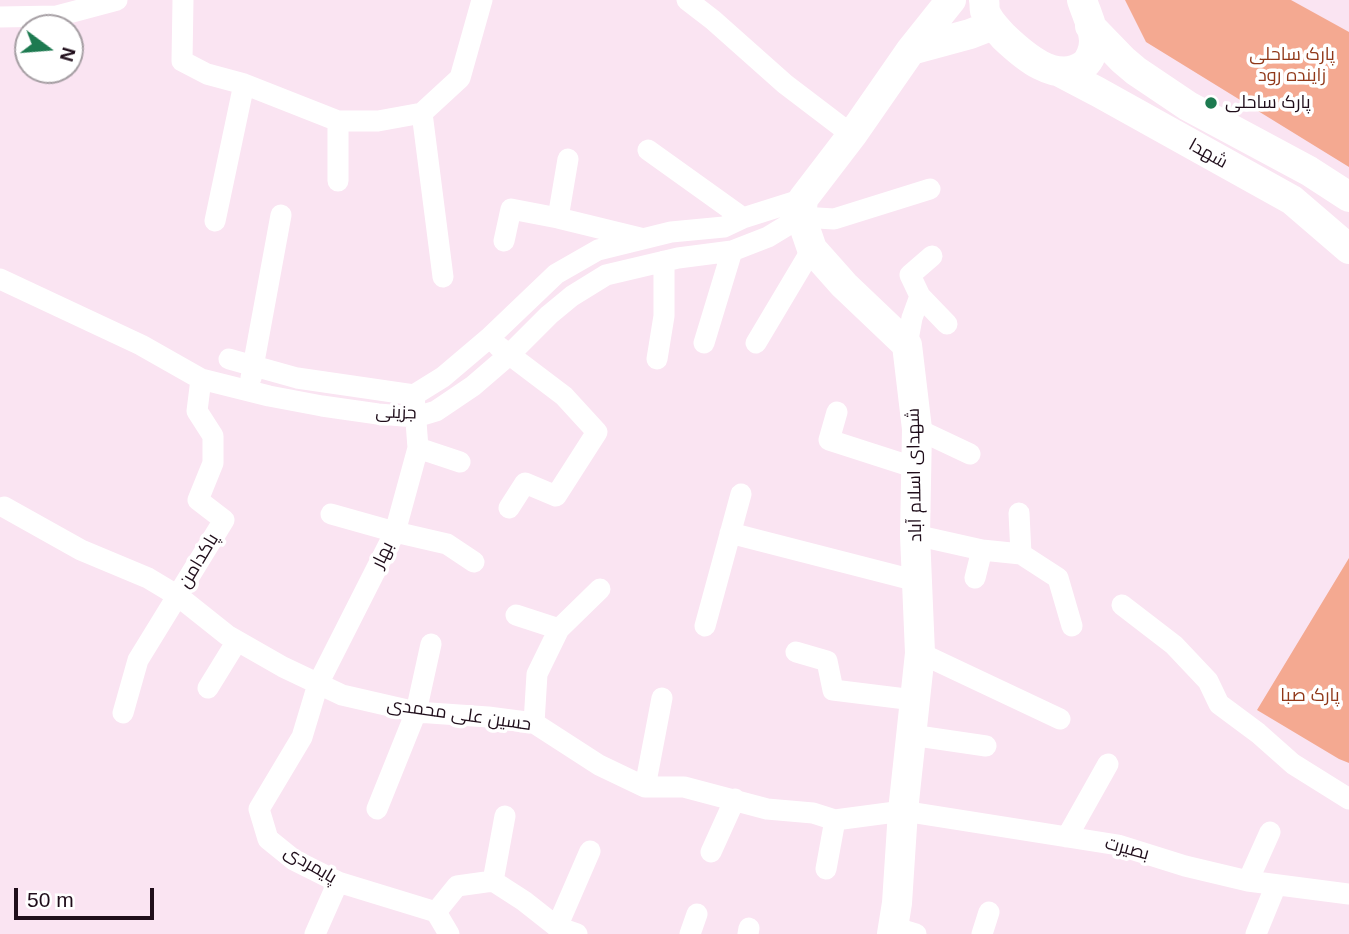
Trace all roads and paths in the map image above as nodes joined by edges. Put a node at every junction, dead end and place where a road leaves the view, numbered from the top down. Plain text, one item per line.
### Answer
1 (117, 0) edge
2 (183, 0) edge
3 (482, 0) edge
4 (687, 0) edge
5 (951, 0) edge
6 (989, 13) edge
7 (1086, 13) edge
8 (0, 17) edge
9 (911, 50) junction
10 (1058, 71) junction
11 (244, 84) junction
12 (422, 113) junction
13 (338, 121) junction
14 (852, 135) junction
15 (648, 150) dead end
16 (568, 159) dead end
17 (338, 181) dead end
18 (930, 189) dead end
19 (1349, 197) edge
20 (802, 208) junction
21 (281, 215) dead end
22 (558, 218) junction
23 (743, 218) junction
24 (215, 221) dead end
25 (642, 238) junction
26 (504, 241) dead end
27 (1349, 248) edge
28 (812, 249) junction
29 (732, 251) junction
30 (932, 256) dead end
31 (664, 261) junction
32 (556, 274) junction
33 (443, 276) dead end
34 (0, 279) edge
35 (572, 296) junction
36 (920, 296) junction
37 (947, 324) dead end
38 (489, 338) junction
39 (704, 342) dead end
40 (756, 343) dead end
41 (906, 345) junction
42 (509, 355) junction
43 (229, 359) dead end
44 (657, 359) dead end
45 (254, 366) junction
46 (201, 379) junction
47 (247, 390) junction
48 (414, 395) junction
49 (837, 412) dead end
50 (416, 417) junction
51 (917, 429) junction
52 (418, 448) junction
53 (970, 454) dead end
54 (460, 462) dead end
55 (916, 468) junction
56 (741, 494) dead end
57 (4, 507) dead end
58 (509, 508) dead end
59 (1018, 513) dead end
60 (331, 514) dead end
61 (395, 532) junction
62 (730, 533) junction
63 (915, 535) junction
64 (982, 550) junction
65 (1021, 554) junction
66 (474, 562) dead end
67 (975, 578) dead end
68 (917, 581) junction
69 (600, 589) dead end
70 (178, 596) junction
71 (1122, 605) dead end
72 (516, 615) dead end
73 (705, 626) dead end
74 (1072, 626) dead end
75 (559, 629) junction
76 (237, 641) junction
77 (431, 643) dead end
78 (796, 652) dead end
79 (920, 653) junction
80 (318, 684) junction
81 (208, 688) dead end
82 (662, 698) dead end
83 (914, 700) junction
84 (416, 712) junction
85 (123, 713) dead end
86 (1060, 719) dead end
87 (534, 723) junction
88 (911, 735) junction
89 (986, 746) dead end
90 (1108, 764) dead end
91 (645, 787) junction
92 (735, 799) junction
93 (1349, 799) edge
94 (377, 808) dead end
95 (903, 811) junction
96 (505, 816) dead end
97 (835, 820) junction
98 (1270, 831) dead end
99 (1067, 837) junction
100 (590, 851) dead end
101 (711, 852) dead end
102 (826, 869) dead end
103 (493, 881) junction
104 (1248, 881) junction
105 (338, 882) junction
106 (1276, 885) junction
107 (1349, 894) edge
108 (436, 912) junction
109 (989, 912) dead end
110 (567, 930) edge
111 (901, 932) edge
112 (315, 934) edge
113 (449, 934) edge
114 (982, 934) edge
115 (1256, 934) edge

1 - 8 street
2 - 11 street
3 - 12 street
4 - 14 street
5 - 9 street
6 - 9 street
6 - 10 street, شهدا
7 - 10 street
7 - 19 street, شهدا
9 - 14 street
10 - 27 street, شهدا
11 - 13 street
11 - 24 street
12 - 13 street
12 - 33 street
13 - 17 street
14 - 20 street
15 - 23 street
16 - 22 street
18 - 20 street
20 - 23 street
20 - 28 street
20 - 29 street, جزینی
21 - 45 street
22 - 25 street
22 - 26 street
23 - 25 street
25 - 32 street
28 - 40 street
28 - 41 street
29 - 31 street, جزینی
29 - 39 street
30 - 36 street
31 - 35 street, جزینی
31 - 44 street
32 - 35 street
32 - 38 street
34 - 46 street, جزینی
35 - 42 street, جزینی
36 - 37 street
36 - 41 street
38 - 42 street
38 - 48 street
41 - 51 street, شهدای اسلام آباد
42 - 50 street, جزینی
42 - 58 street
43 - 45 street
45 - 47 street
45 - 48 street
46 - 47 street, جزینی
46 - 70 street, پاکدامن
47 - 50 street, جزینی
48 - 50 street, بهار
49 - 55 street
50 - 52 street, بهار
51 - 53 street
51 - 55 street, شهدای اسلام آباد
52 - 54 street
52 - 61 street, بهار
55 - 63 street, شهدای اسلام آباد
56 - 62 street
57 - 70 street, حسین علی محمدی
59 - 65 street
60 - 61 street
61 - 66 street
61 - 80 street, بهار
62 - 68 street
62 - 73 street
63 - 64 street
63 - 68 street, شهدای اسلام آباد
64 - 65 street
64 - 67 street
65 - 74 street
68 - 79 street, شهدای اسلام آباد
69 - 75 street
70 - 76 street, حسین علی محمدی
70 - 85 street
71 - 93 street
72 - 75 street
75 - 87 street
76 - 80 street, حسین علی محمدی
76 - 81 street
77 - 84 street
78 - 83 street
79 - 83 street, شهدای اسلام آباد
79 - 86 street
80 - 84 street, حسین علی محمدی
80 - 105 street, پایمردی
82 - 91 street
83 - 88 street, شهدای اسلام آباد
84 - 87 street, حسین علی محمدی
84 - 94 street
87 - 91 street, حسین علی محمدی
88 - 89 street
88 - 95 street, شهدای اسلام آباد
90 - 99 street
91 - 92 street, حسین علی محمدی
92 - 97 street, حسین علی محمدی
92 - 101 street
95 - 97 street, حسین علی محمدی
95 - 99 street, بصیرت
95 - 111 street, شهدای اسلام آباد
96 - 103 street
97 - 102 street
98 - 104 street
99 - 104 street, بصیرت
100 - 110 street
103 - 108 street
103 - 110 street
104 - 106 street, بصیرت
105 - 108 street, پایمردی
105 - 112 street
106 - 107 street, بصیرت
106 - 115 street
108 - 113 street
109 - 114 street

